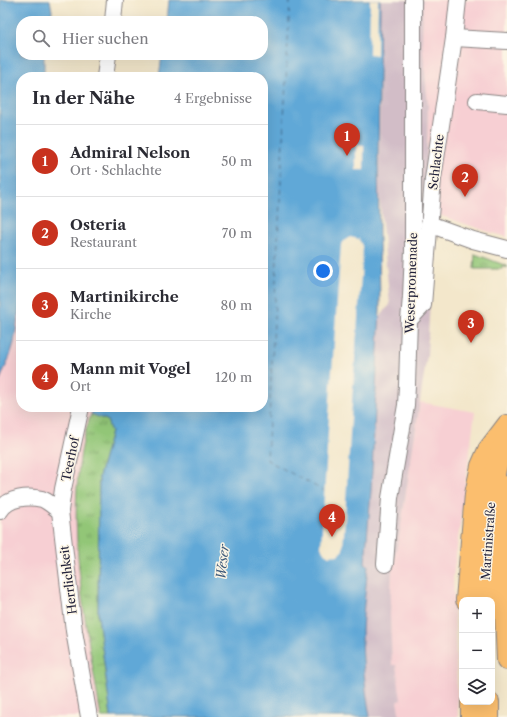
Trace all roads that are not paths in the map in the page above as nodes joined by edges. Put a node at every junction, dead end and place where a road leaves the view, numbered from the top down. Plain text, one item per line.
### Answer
1 (115, 0) edge
2 (413, 0) edge
3 (458, 0) edge
4 (113, 16) edge
5 (454, 38) junction
6 (507, 41) edge
7 (107, 60) edge
8 (106, 72) edge
9 (477, 101) dead end
10 (507, 104) edge
11 (429, 224) junction
12 (507, 249) edge
13 (409, 320) junction
14 (80, 412) edge
15 (507, 425) edge
16 (507, 436) edge
17 (507, 486) edge
18 (0, 511) edge
19 (60, 511) junction
20 (385, 564) dead end
21 (466, 597) edge
22 (486, 597) edge
23 (507, 660) edge
24 (471, 705) edge
25 (489, 705) edge
26 (89, 717) edge
27 (471, 717) edge
28 (490, 717) edge

1 - 4 street
2 - 13 street, Weserpromenade
3 - 5 street, Schlachte
5 - 6 street
5 - 11 street, Schlachte
7 - 8 street
9 - 10 street
11 - 12 street
11 - 13 street, Schlachte
13 - 20 street, Weserpromenade
14 - 19 street, Teerhof
15 - 21 main road
16 - 22 main road, Martinistraße
17 - 23 main road
18 - 19 street
19 - 26 street, Herrlichkeit
24 - 27 main road
25 - 28 main road

